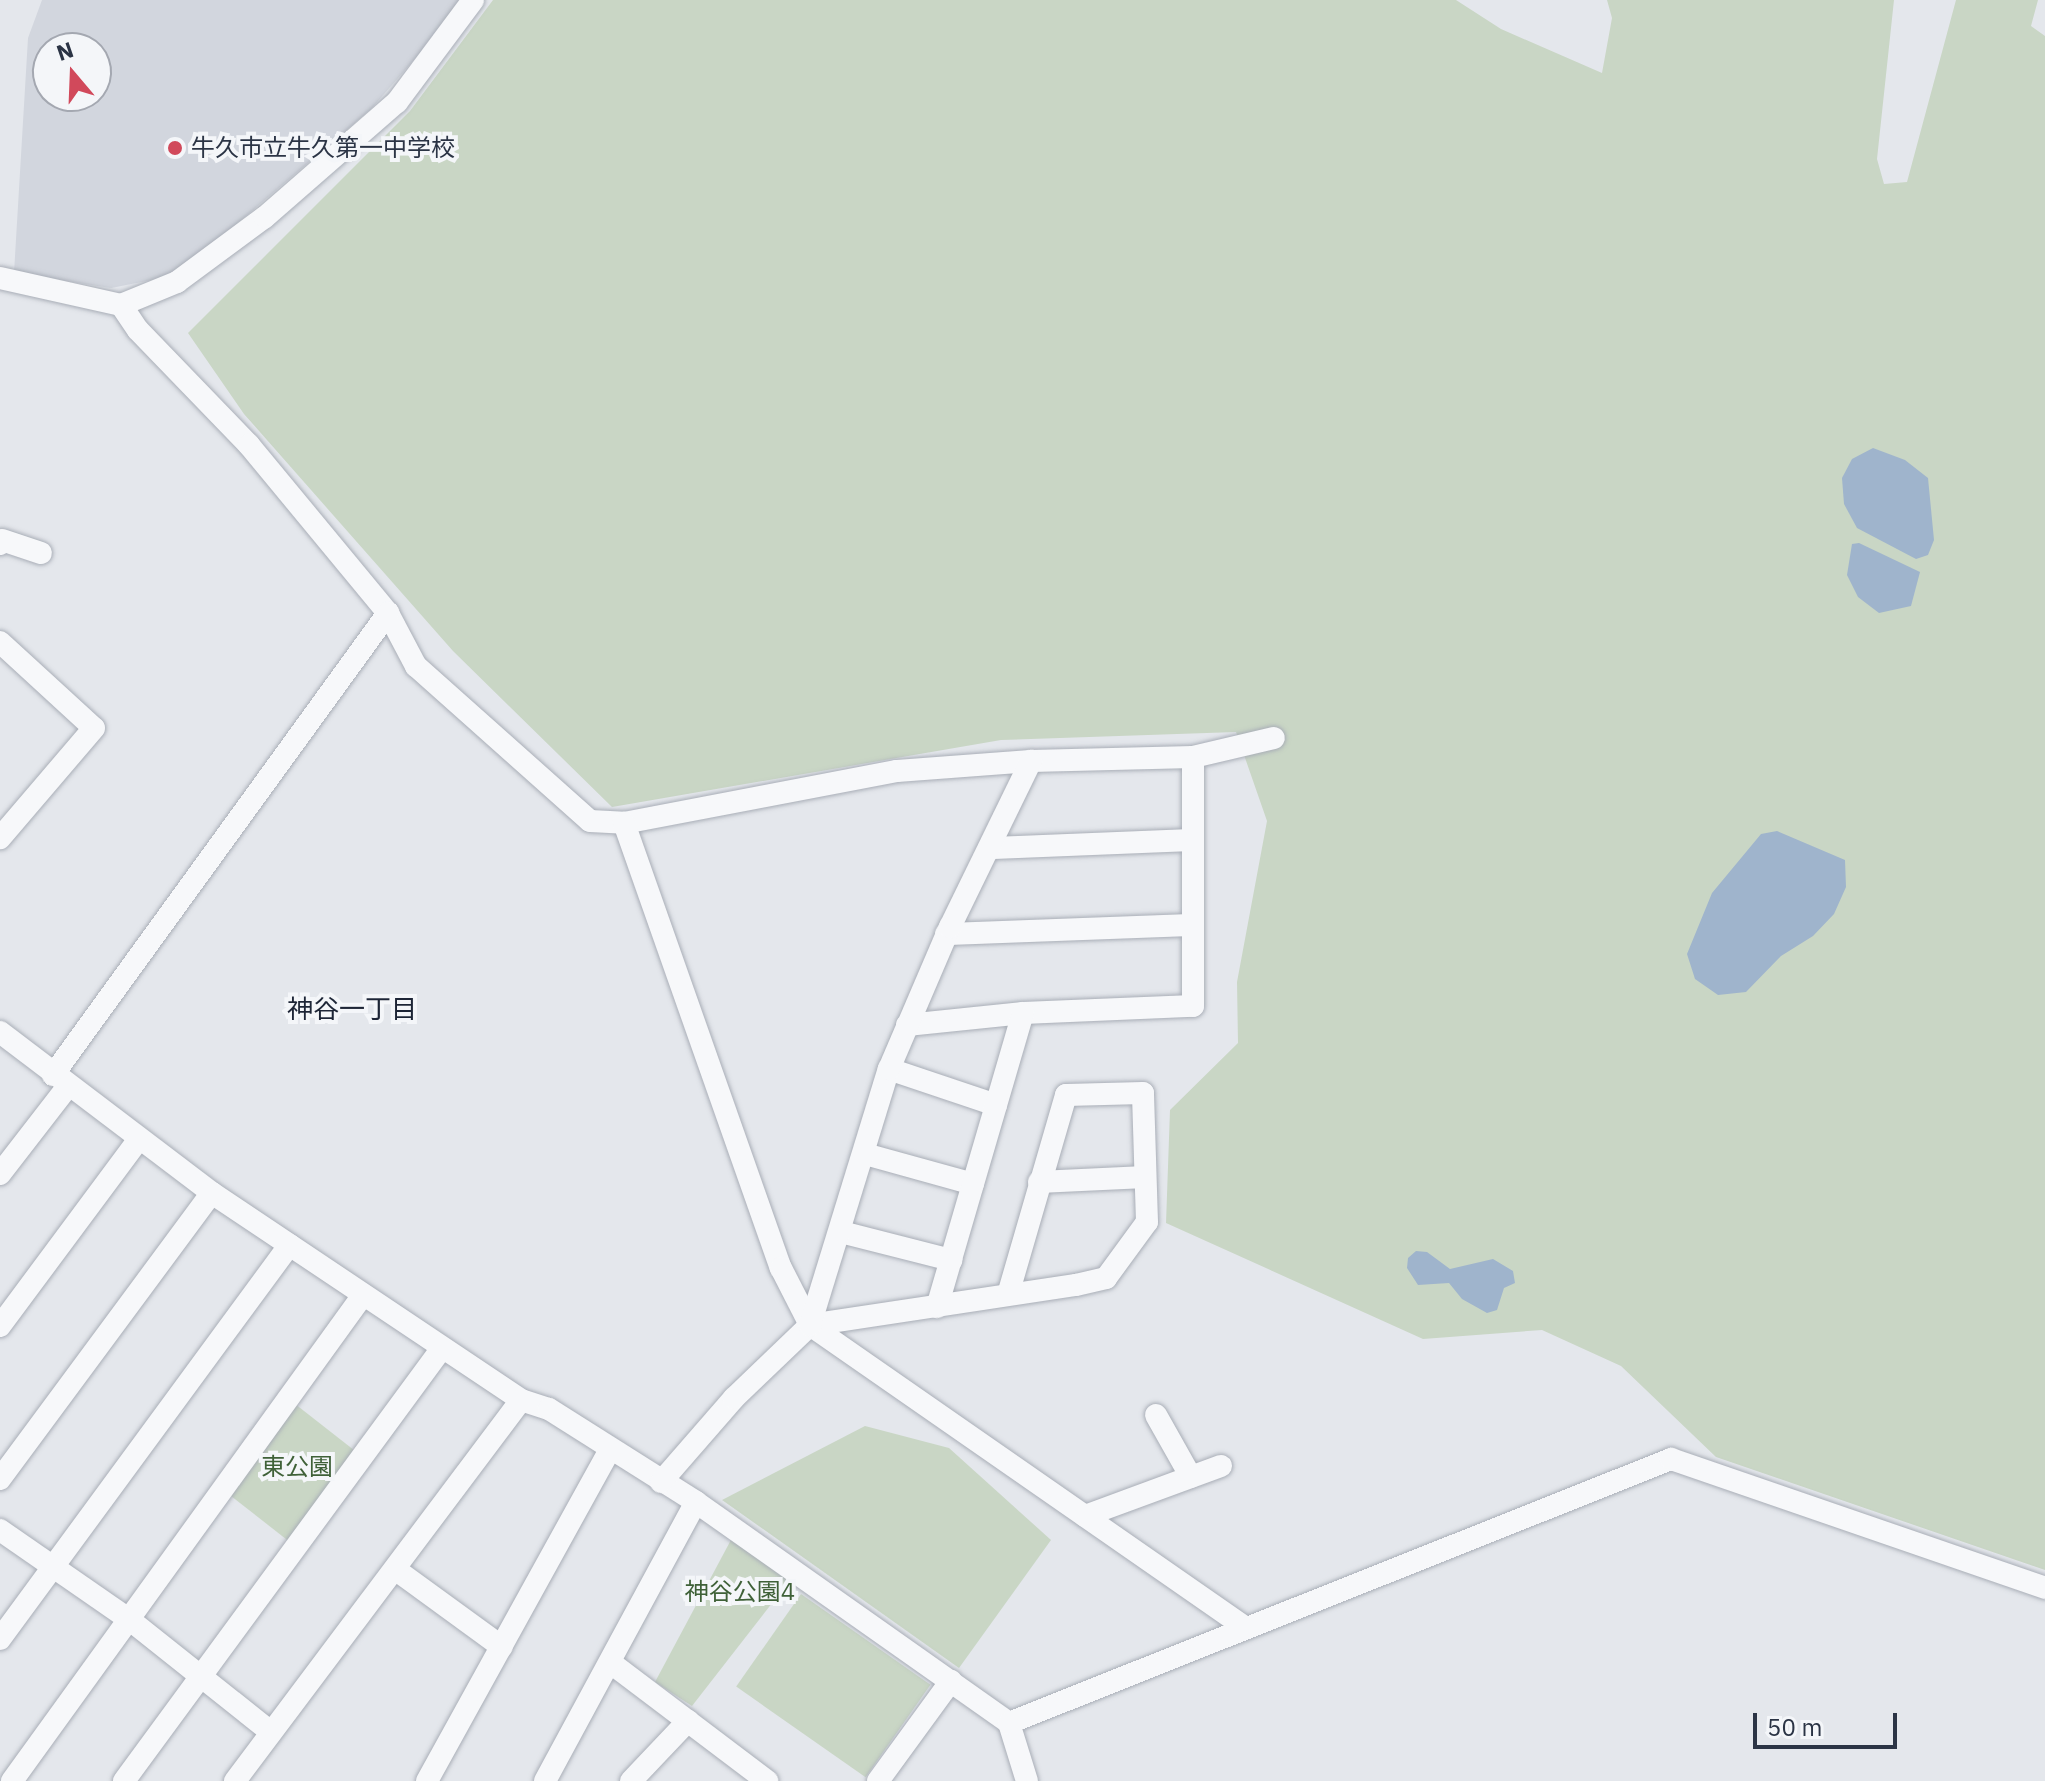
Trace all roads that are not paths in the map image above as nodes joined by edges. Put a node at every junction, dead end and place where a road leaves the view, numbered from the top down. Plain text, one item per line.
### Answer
1 (473, 0) edge
2 (0, 278) edge
3 (121, 305) junction
4 (0, 544) edge
5 (41, 553) dead end
6 (388, 613) junction
7 (0, 642) edge
8 (1274, 738) dead end
9 (1193, 757) junction
10 (1031, 761) junction
11 (624, 823) junction
12 (0, 838) edge
13 (1193, 840) junction
14 (992, 848) junction
15 (1193, 925) junction
16 (946, 934) junction
17 (1023, 1013) junction
18 (907, 1025) junction
19 (0, 1033) edge
20 (889, 1069) junction
21 (60, 1080) junction
22 (996, 1105) junction
23 (139, 1139) junction
24 (865, 1154) junction
25 (0, 1174) edge
26 (1145, 1177) junction
27 (1039, 1182) junction
28 (973, 1184) junction
29 (212, 1193) junction
30 (841, 1232) junction
31 (289, 1245) junction
32 (951, 1260) junction
33 (1008, 1294) junction
34 (363, 1295) junction
35 (937, 1307) junction
36 (810, 1325) junction
37 (0, 1326) edge
38 (442, 1348) junction
39 (521, 1400) junction
40 (1156, 1415) dead end
41 (610, 1449) junction
42 (1221, 1466) dead end
43 (1191, 1477) junction
44 (0, 1479) edge
45 (661, 1482) junction
46 (696, 1502) junction
47 (1085, 1516) junction
48 (0, 1530) edge
49 (54, 1567) junction
50 (395, 1569) junction
51 (2045, 1588) edge
52 (130, 1620) junction
53 (1246, 1628) junction
54 (0, 1639) edge
55 (502, 1647) junction
56 (611, 1663) junction
57 (200, 1678) junction
58 (951, 1681) junction
59 (688, 1721) junction
60 (1009, 1723) junction
61 (271, 1732) junction
62 (12, 1781) edge
63 (124, 1781) edge
64 (235, 1781) edge
65 (427, 1781) edge
66 (545, 1781) edge
67 (631, 1781) edge
68 (767, 1781) edge
69 (878, 1781) edge
70 (1027, 1781) edge

1 - 3 street
2 - 3 street
3 - 6 street
4 - 5 street
6 - 11 street
6 - 21 street
7 - 12 street
8 - 9 street
9 - 10 street
9 - 13 street
10 - 11 street
10 - 14 street
11 - 36 street
13 - 14 street
13 - 15 street
14 - 16 street
15 - 16 street
15 - 17 street
16 - 18 street
17 - 18 street
17 - 22 street
18 - 20 street
19 - 21 street
20 - 22 street
20 - 24 street
21 - 23 street
21 - 25 street
22 - 28 street
23 - 29 street
23 - 37 street
24 - 28 street
24 - 30 street
26 - 27 street
26 - 27 street
26 - 33 street
27 - 33 street
28 - 32 street
29 - 31 street
29 - 44 street
30 - 32 street
30 - 36 street
31 - 34 street
31 - 49 street
32 - 35 street
33 - 35 street
34 - 38 street
34 - 52 street
35 - 36 street
36 - 45 street
36 - 47 street
38 - 39 street
38 - 57 street
39 - 41 street
39 - 50 street
40 - 43 street
41 - 45 street
41 - 55 street
42 - 43 street
43 - 47 street
45 - 46 street
46 - 56 street
46 - 58 street
47 - 53 street
48 - 49 street
49 - 52 street
49 - 54 street
50 - 55 street
50 - 61 street
51 - 53 street
52 - 57 street
52 - 62 street
53 - 60 street
55 - 65 street
56 - 59 street
56 - 66 street
57 - 61 street
57 - 63 street
58 - 60 street
58 - 69 street
59 - 67 street
59 - 68 street
60 - 70 street
61 - 64 street

